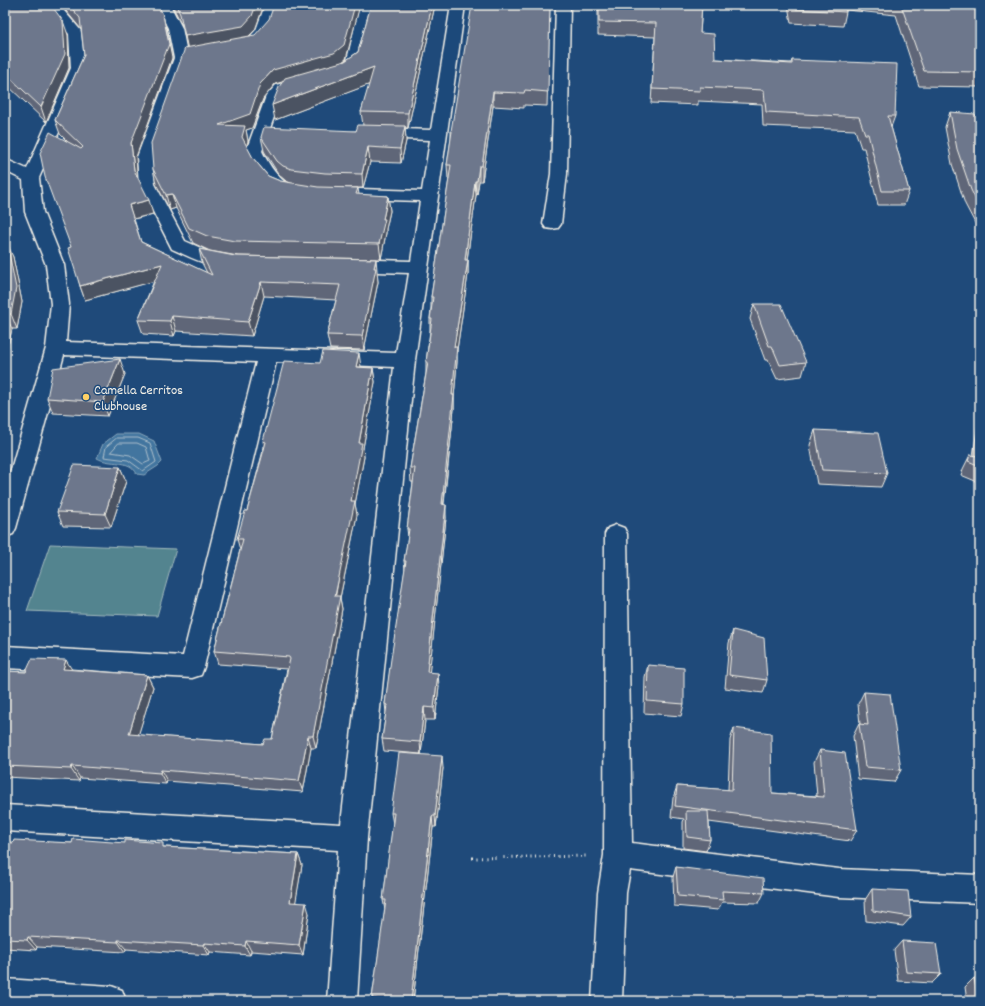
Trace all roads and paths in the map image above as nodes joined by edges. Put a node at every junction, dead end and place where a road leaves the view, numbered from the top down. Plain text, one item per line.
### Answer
1 (51, 5) edge
2 (164, 5) edge
3 (272, 5) edge
4 (367, 5) edge
5 (458, 5) edge
6 (563, 5) edge
7 (235, 48) edge
8 (363, 133) edge
9 (439, 135) junction
10 (5, 164) edge
11 (31, 178) junction
12 (429, 196) junction
13 (552, 224) dead end
14 (246, 263) edge
15 (332, 265) edge
16 (419, 267) junction
17 (56, 348) junction
18 (268, 356) junction
19 (405, 360) junction
20 (5, 528) edge
21 (616, 534) dead end
22 (5, 657) edge
23 (5, 818) edge
24 (352, 838) junction
25 (618, 855) junction
26 (472, 858) dead end
27 (980, 890) edge
28 (5, 994) edge
29 (111, 1001) edge
30 (342, 1001) edge
31 (607, 1001) edge

1 - 11 street
2 - 14 street
3 - 7 street
4 - 12 street
5 - 9 street
6 - 13 street
8 - 9 street
9 - 12 street
10 - 11 street
11 - 17 street
12 - 16 street
15 - 16 street
16 - 19 street
17 - 18 street
17 - 20 street
18 - 19 street
18 - 22 street
19 - 24 street
21 - 25 street
23 - 24 street
24 - 30 street
25 - 26 path
25 - 27 street
25 - 31 street
28 - 29 street

